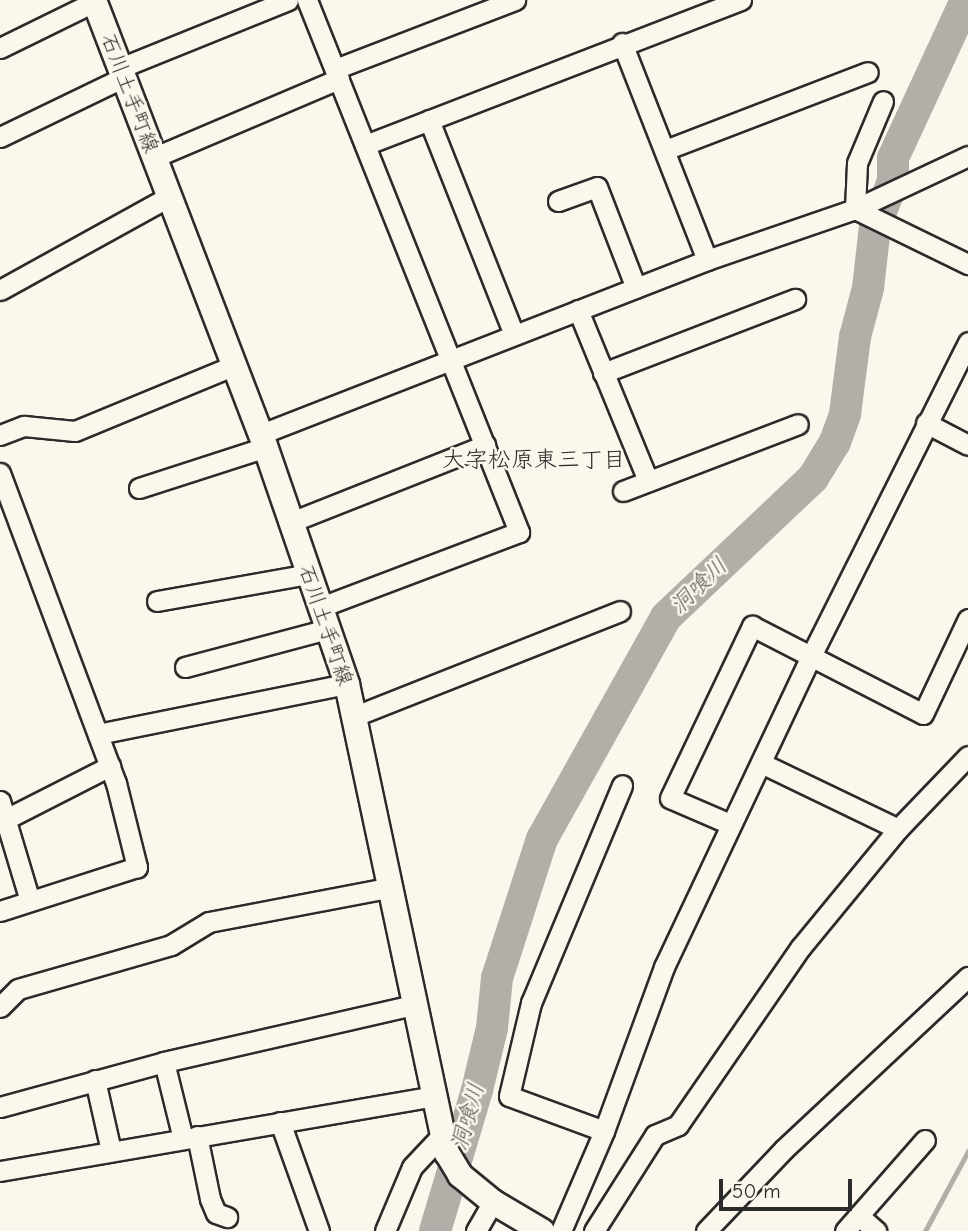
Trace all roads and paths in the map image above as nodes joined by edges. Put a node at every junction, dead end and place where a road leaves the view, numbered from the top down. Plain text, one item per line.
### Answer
1 (288, 0) edge
2 (307, 0) edge
3 (515, 0) edge
4 (741, 0) edge
5 (94, 1) edge
6 (622, 43) junction
7 (0, 48) edge
8 (122, 72) junction
9 (868, 72) dead end
10 (337, 74) junction
11 (883, 101) dead end
12 (429, 120) junction
13 (0, 137) edge
14 (365, 145) junction
15 (665, 150) junction
16 (968, 156) edge
17 (155, 157) junction
18 (170, 196) junction
19 (558, 201) dead end
20 (855, 209) junction
21 (707, 260) junction
22 (968, 264) edge
23 (636, 288) junction
24 (0, 290) edge
25 (795, 299) dead end
26 (578, 310) junction
27 (514, 335) junction
28 (968, 342) edge
29 (451, 360) junction
30 (235, 365) junction
31 (603, 373) junction
32 (926, 423) junction
33 (798, 424) dead end
34 (0, 435) edge
35 (263, 441) junction
36 (485, 445) junction
37 (968, 445) edge
38 (0, 473) edge
39 (648, 481) junction
40 (139, 488) dead end
41 (623, 491) dead end
42 (291, 522) junction
43 (309, 573) junction
44 (157, 601) dead end
45 (620, 611) dead end
46 (324, 618) junction
47 (968, 619) edge
48 (811, 656) junction
49 (185, 667) dead end
50 (347, 684) junction
51 (355, 716) junction
52 (97, 734) junction
53 (968, 756) edge
54 (761, 763) junction
55 (110, 766) junction
56 (622, 785) dead end
57 (3, 810) edge
58 (730, 824) junction
59 (898, 829) junction
60 (392, 887) junction
61 (30, 901) junction
62 (0, 911) edge
63 (968, 977) edge
64 (413, 1005) junction
65 (0, 1007) edge
66 (164, 1062) junction
67 (96, 1080) junction
68 (433, 1096) junction
69 (0, 1107) edge
70 (280, 1122) junction
71 (604, 1131) junction
72 (190, 1138) junction
73 (925, 1140) dead end
74 (444, 1144) junction
75 (111, 1152) junction
76 (0, 1171) edge
77 (493, 1202) junction
78 (859, 1216) junction
79 (227, 1217) dead end
80 (318, 1231) edge
81 (385, 1231) edge
82 (476, 1231) edge
83 (542, 1231) edge
84 (561, 1231) edge
85 (594, 1231) edge
86 (706, 1231) edge
87 (845, 1231) edge
88 (876, 1231) edge

1 - 8 street
2 - 10 street
3 - 10 street
4 - 6 street
5 - 7 street
5 - 8 main road, 石川土手町線
6 - 12 street
6 - 15 street
8 - 13 street
8 - 17 main road, 石川土手町線
9 - 15 street
10 - 14 street
10 - 17 street
11 - 20 street
12 - 14 street
12 - 27 street
14 - 29 street
15 - 21 street
16 - 20 street
17 - 18 main road, 石川土手町線
18 - 24 street
18 - 30 main road, 石川土手町線
19 - 23 street
20 - 21 street
20 - 22 street
21 - 23 street
23 - 26 street
25 - 31 street
26 - 27 street
26 - 31 street
27 - 29 street
28 - 32 street
29 - 35 street
29 - 36 street
30 - 34 street
30 - 35 main road, 石川土手町線
31 - 39 street
32 - 37 street
32 - 48 street
33 - 39 street
35 - 40 street
35 - 42 main road, 石川土手町線
36 - 42 street
36 - 46 street
38 - 52 street
39 - 41 street
42 - 43 main road, 石川土手町線
43 - 44 street
43 - 46 main road, 石川土手町線
45 - 51 street
46 - 49 street
46 - 50 main road, 石川土手町線
47 - 48 street
48 - 54 street
48 - 58 street
50 - 51 main road, 石川土手町線
50 - 52 street
51 - 60 main road, 石川土手町線
52 - 55 street
53 - 59 street
54 - 58 street
54 - 59 street
55 - 57 street
55 - 61 street
56 - 71 street
57 - 61 street
58 - 71 street
59 - 85 street
60 - 64 main road, 石川土手町線
60 - 65 street
61 - 62 street
63 - 86 street
64 - 66 street
64 - 68 main road, 石川土手町線
66 - 67 street
66 - 72 street
67 - 69 street
67 - 75 street
68 - 70 street
68 - 74 main road, 石川土手町線
70 - 72 street
70 - 80 street
71 - 84 street
72 - 75 street
72 - 79 street
73 - 78 street
74 - 77 main road, 石川土手町線
74 - 81 street
75 - 76 street
77 - 82 street
77 - 83 main road, 石川土手町線
78 - 87 street
78 - 88 street

